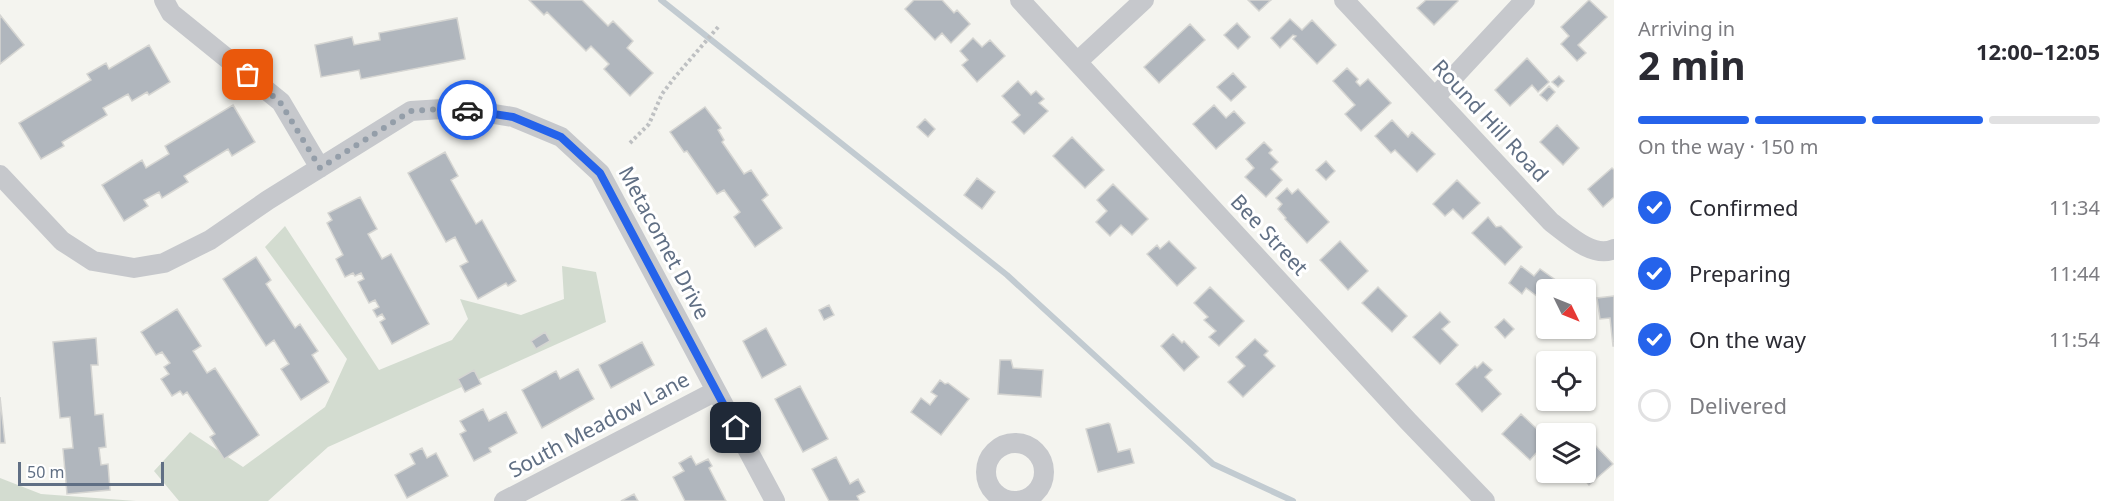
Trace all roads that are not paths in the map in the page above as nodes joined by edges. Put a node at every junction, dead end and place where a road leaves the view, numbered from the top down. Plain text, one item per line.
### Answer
1 (164, 0) edge
2 (1020, 0) edge
3 (1144, 0) edge
4 (1344, 0) edge
5 (1524, 0) edge
6 (1077, 62) junction
7 (1435, 98) junction
8 (320, 168) junction
9 (0, 176) edge
10 (1614, 249) edge
11 (716, 391) junction
12 (504, 501) edge
13 (775, 501) edge
14 (1485, 501) edge

1 - 8 street
2 - 6 street, Bee Street
3 - 6 street
4 - 7 street, Round Hill Road
5 - 7 street
6 - 14 street, Bee Street
7 - 10 street, Round Hill Road
8 - 9 street, Metacomet Drive
8 - 11 street, Metacomet Drive
11 - 12 street, South Meadow Lane
11 - 13 street, Metacomet Drive

